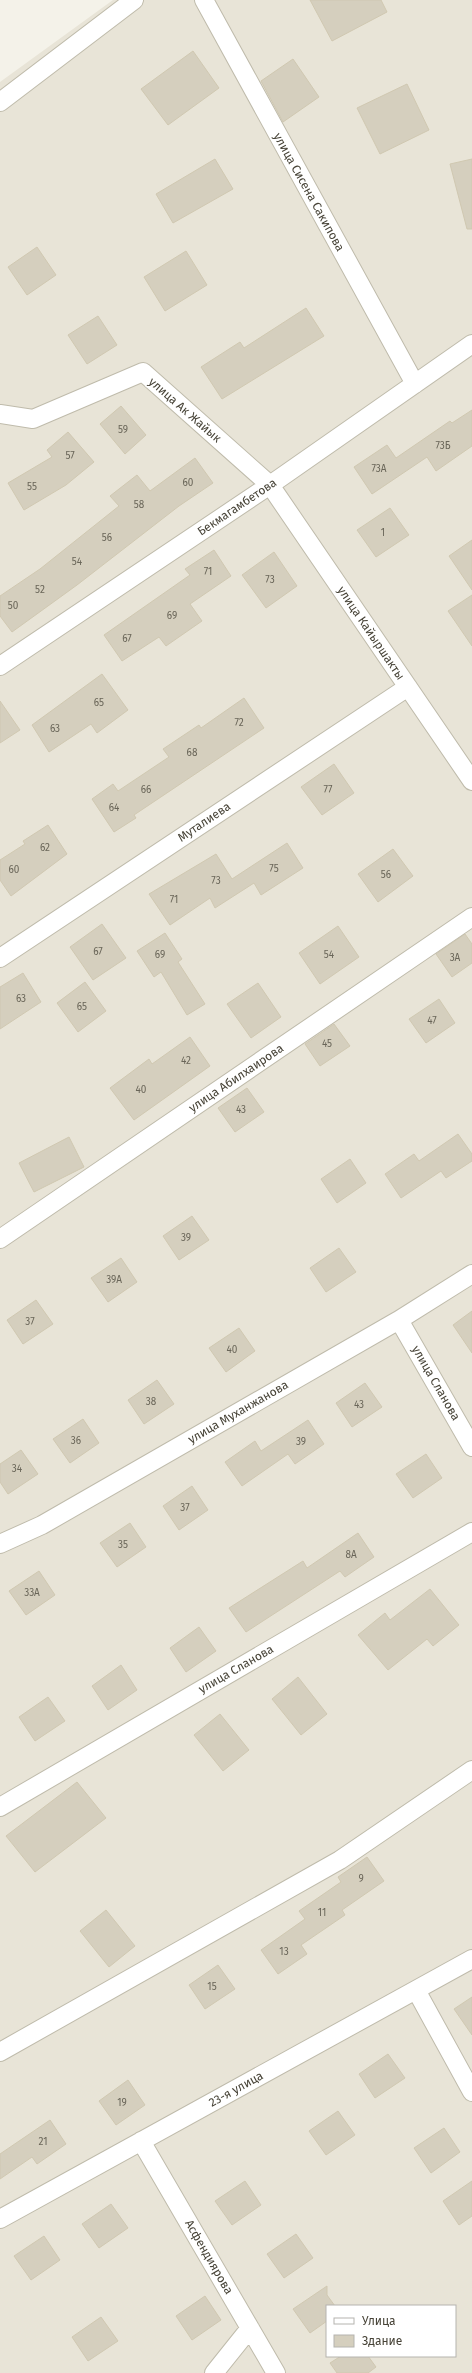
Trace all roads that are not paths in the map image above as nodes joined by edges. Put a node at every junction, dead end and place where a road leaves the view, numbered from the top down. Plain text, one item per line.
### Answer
1 (134, 0) edge
2 (204, 0) edge
3 (0, 102) edge
4 (472, 344) edge
5 (415, 384) junction
6 (0, 414) edge
7 (270, 485) junction
8 (0, 666) edge
9 (408, 687) junction
10 (472, 780) edge
11 (472, 916) edge
12 (0, 958) edge
13 (0, 1239) edge
14 (472, 1274) edge
15 (400, 1320) junction
16 (472, 1447) edge
17 (472, 1532) edge
18 (0, 1544) edge
19 (472, 1770) edge
20 (0, 1807) edge
21 (472, 1959) edge
22 (416, 1990) junction
23 (0, 2052) edge
24 (472, 2092) edge
25 (141, 2141) junction
26 (0, 2219) edge
27 (250, 2328) junction
28 (214, 2373) edge
29 (276, 2373) edge

1 - 3 street
2 - 5 street, улица Сисена Сакипова
4 - 5 street, Бекмагамбетова
5 - 7 street, Бекмагамбетова
6 - 7 street, улица Ак Жайык
7 - 8 street, Бекмагамбетова
7 - 9 street, улица Кайыршакты
9 - 10 street, улица Кайыршакты
9 - 12 street, Муталиева
11 - 13 street, улица Абилхаирова
14 - 15 street, улица Муханжанова
15 - 16 street, улица Сланова
15 - 18 street, улица Муханжанова
17 - 20 street, улица Сланова
19 - 23 street
21 - 22 street, 23-я улица
22 - 24 street
22 - 25 street, 23-я улица
25 - 26 street, 23-я улица
25 - 27 street, Асфендиярова
27 - 28 street
27 - 29 street, Асфендиярова

